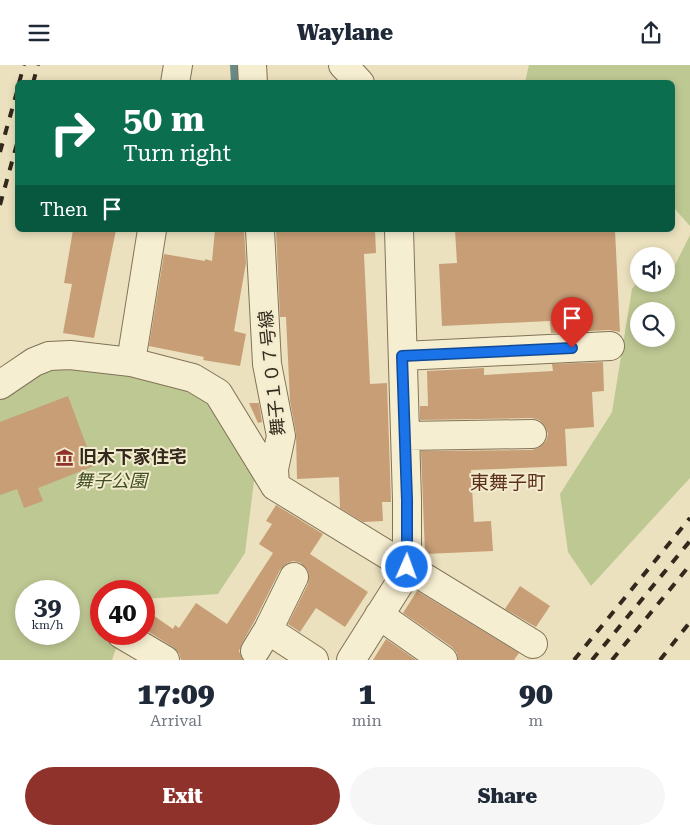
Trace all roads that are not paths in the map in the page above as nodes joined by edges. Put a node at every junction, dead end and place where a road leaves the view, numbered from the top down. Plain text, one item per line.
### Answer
1 (178, 65) edge
2 (252, 65) edge
3 (344, 65) edge
4 (176, 80) edge
5 (253, 80) edge
6 (357, 80) edge
7 (152, 232) edge
8 (260, 232) edge
9 (399, 232) edge
10 (610, 347) dead end
11 (132, 352) junction
12 (402, 356) junction
13 (0, 385) edge
14 (532, 433) dead end
15 (405, 436) junction
16 (275, 486) junction
17 (407, 567) junction
18 (294, 577) dead end
19 (379, 615) junction
20 (533, 644) dead end
21 (140, 645) edge
22 (165, 660) edge
23 (314, 660) edge
24 (351, 660) edge
25 (443, 660) edge

1 - 4 street
2 - 5 street
3 - 6 street
7 - 11 street
8 - 16 street, 舞子１０７号線
9 - 12 street
10 - 12 street
11 - 13 street
11 - 16 street
12 - 15 street
14 - 15 street
15 - 17 street
16 - 17 street
17 - 19 street
17 - 20 street
18 - 23 street
19 - 24 street
19 - 25 street
21 - 22 street

